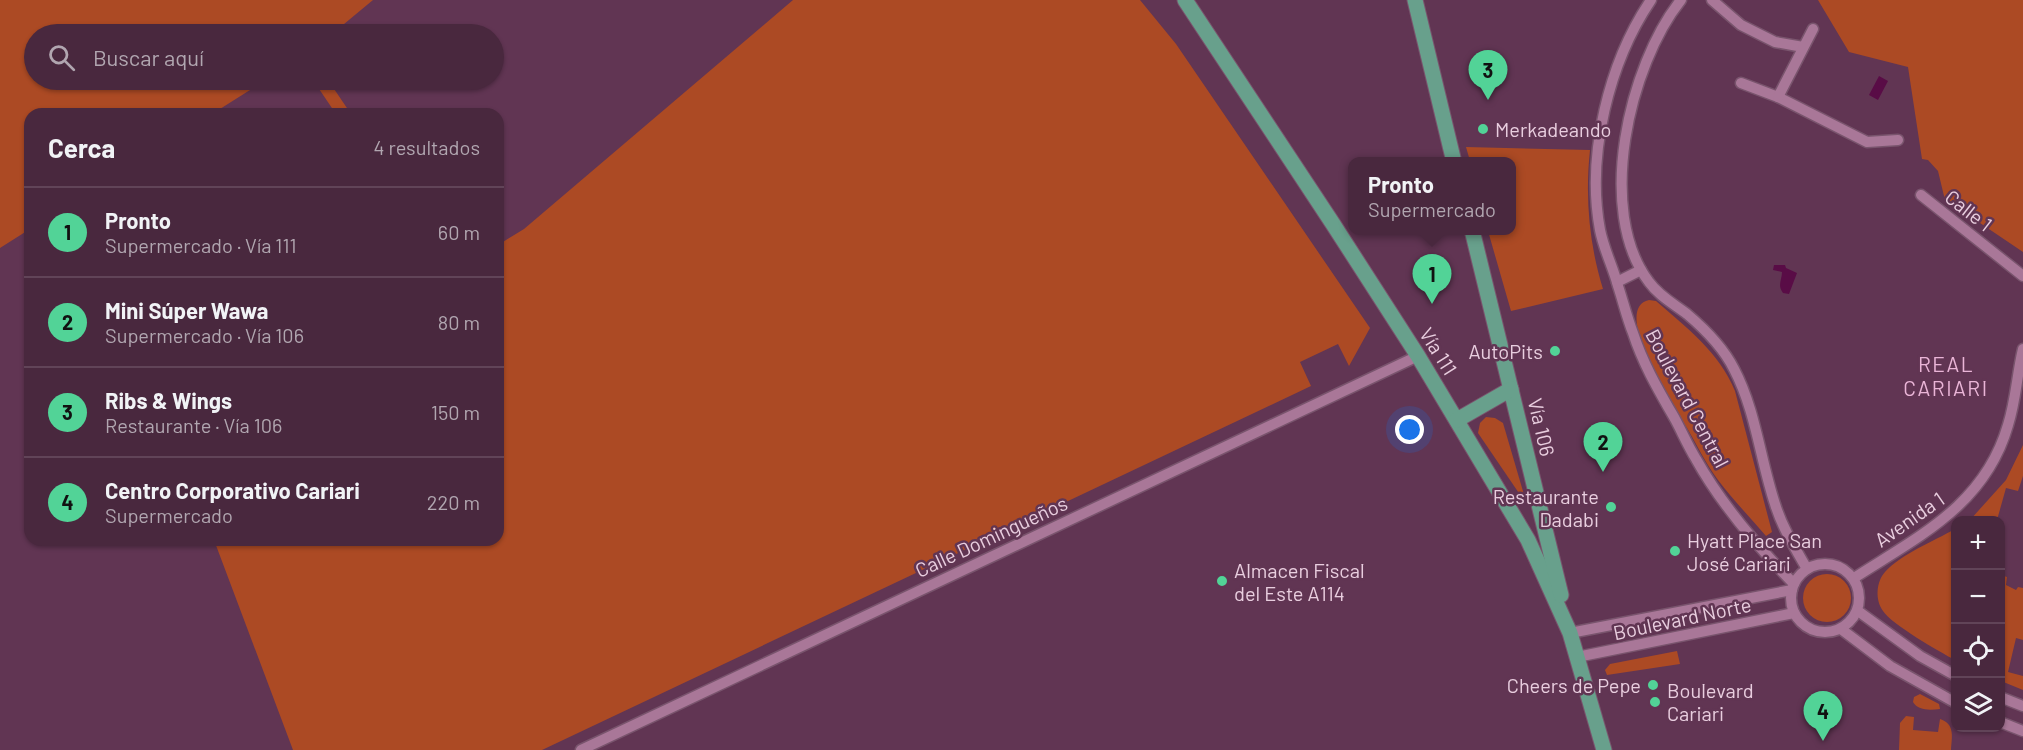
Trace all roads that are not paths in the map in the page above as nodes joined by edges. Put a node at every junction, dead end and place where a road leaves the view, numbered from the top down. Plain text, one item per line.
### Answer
1 (1185, 0) edge
2 (1415, 0) edge
3 (1651, 0) edge
4 (1681, 0) edge
5 (1712, 0) edge
6 (1813, 29) dead end
7 (1803, 47) junction
8 (1741, 83) dead end
9 (1778, 97) junction
10 (1898, 140) dead end
11 (1453, 157) edge
12 (1921, 195) dead end
13 (1473, 235) edge
14 (1641, 270) junction
15 (2023, 276) edge
16 (1617, 282) junction
17 (2023, 349) edge
18 (1418, 356) junction
19 (1511, 389) junction
20 (1457, 420) junction
21 (1807, 569) junction
22 (1854, 578) junction
23 (1793, 587) junction
24 (1858, 611) junction
25 (1794, 613) junction
26 (1841, 629) junction
27 (1570, 633) junction
28 (1577, 657) junction
29 (1951, 673) edge
30 (2005, 699) edge
31 (1951, 700) edge
32 (2023, 706) edge
33 (2005, 724) edge
34 (2023, 731) edge
35 (581, 750) edge
36 (1604, 750) edge

1 - 18 main road, Vía 111
2 - 11 main road
3 - 16 street, Boulevard Central
4 - 14 street, Boulevard Central
5 - 7 street
6 - 7 street
7 - 9 street
8 - 9 street
9 - 10 street
12 - 15 street, Calle 1
13 - 19 main road, Vía 106
14 - 16 street
14 - 21 street, Boulevard Central
16 - 23 street, Boulevard Central
17 - 22 street, Avenida 1
18 - 20 main road, Vía 111
18 - 35 street, Calle Domingueños
19 - 20 main road
19 - 27 main road, Vía 106
20 - 27 main road, Vía 111
21 - 22 street
21 - 23 street
22 - 24 street
23 - 25 street
23 - 27 street, Boulevard Norte
24 - 26 street
24 - 29 street
25 - 26 street
25 - 28 street, Boulevard Norte
26 - 31 street
27 - 28 main road, Vía 111
28 - 36 main road, Vía 111
30 - 32 street
33 - 34 street

